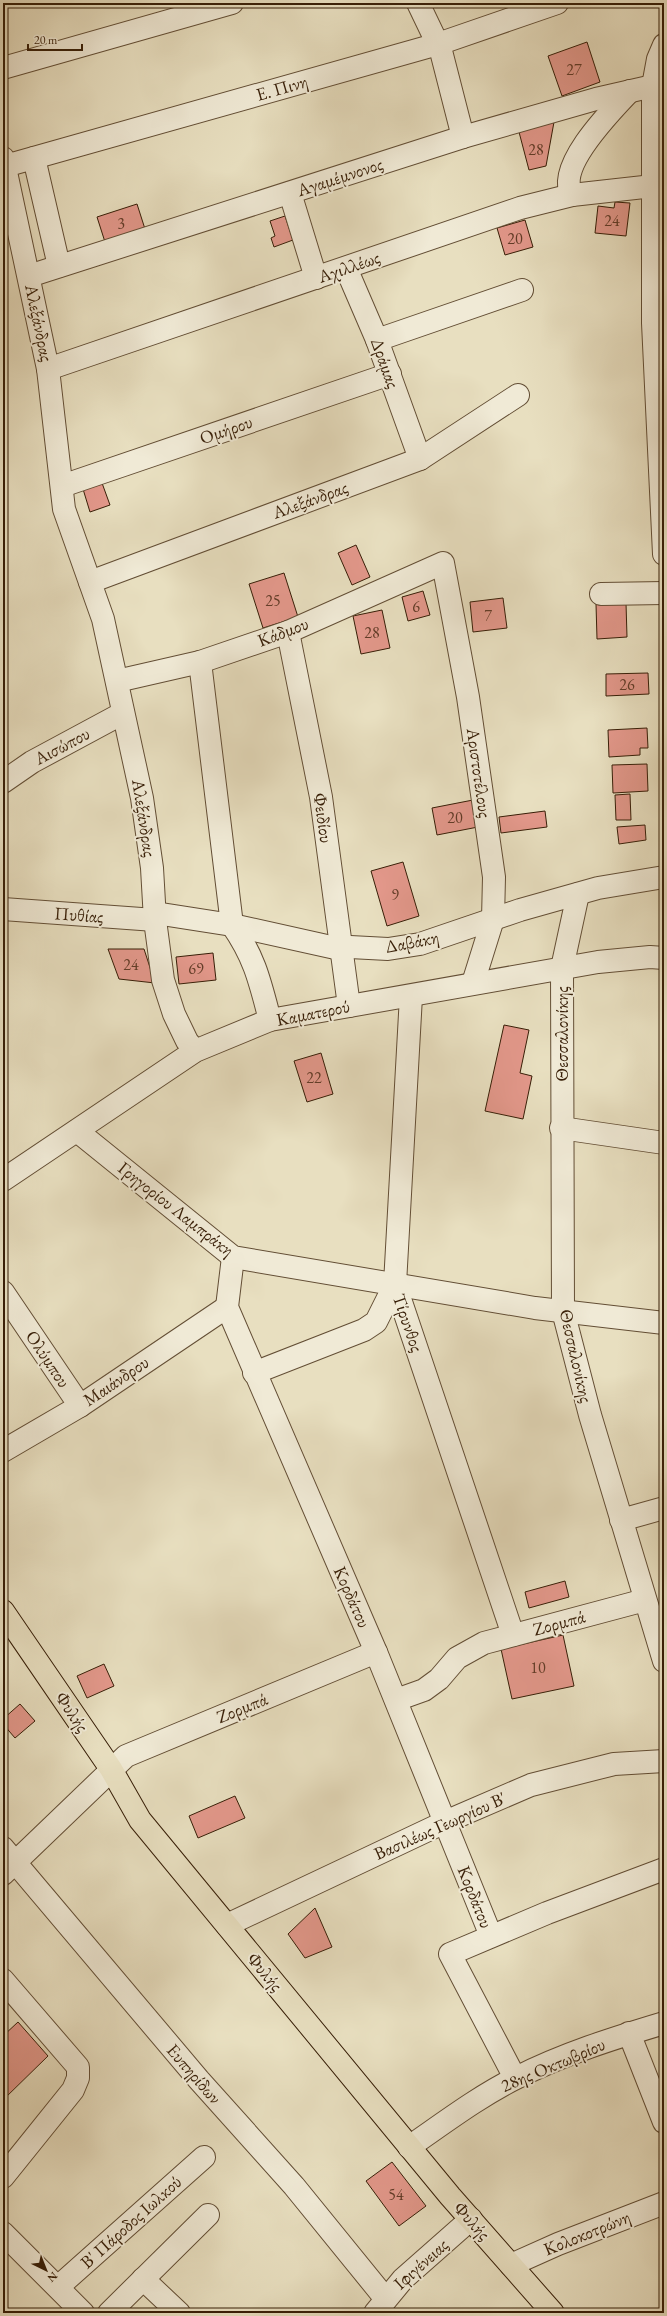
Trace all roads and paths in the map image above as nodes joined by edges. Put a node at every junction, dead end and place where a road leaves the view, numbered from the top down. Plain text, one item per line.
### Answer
1 (232, 3) edge
2 (418, 3) edge
3 (557, 3) edge
4 (438, 44) junction
5 (664, 45) edge
6 (3, 68) edge
7 (653, 86) junction
8 (630, 91) junction
9 (463, 137) junction
10 (34, 158) junction
11 (4, 162) edge
12 (653, 186) junction
13 (290, 193) junction
14 (572, 195) junction
15 (9, 218) edge
16 (59, 266) junction
17 (346, 268) junction
18 (29, 276) junction
19 (316, 278) junction
20 (522, 290) dead end
21 (659, 322) edge
22 (377, 340) junction
23 (48, 369) junction
24 (390, 374) junction
25 (518, 395) dead end
26 (420, 459) junction
27 (62, 486) junction
28 (664, 554) edge
29 (443, 563) joint
30 (90, 582) junction
31 (664, 593) edge
32 (601, 594) dead end
33 (288, 632) junction
34 (200, 662) junction
35 (117, 681) junction
36 (123, 713) junction
37 (3, 782) edge
38 (664, 877) edge
39 (578, 894) junction
40 (3, 909) edge
41 (155, 917) junction
42 (493, 919) junction
43 (232, 925) junction
44 (340, 949) junction
45 (664, 958) edge
46 (562, 968) junction
47 (473, 983) junction
48 (411, 996) junction
49 (348, 1006) junction
50 (270, 1020) junction
51 (195, 1051) junction
52 (561, 1128) junction
53 (77, 1131) junction
54 (664, 1143) edge
55 (3, 1180) edge
56 (233, 1257) junction
57 (395, 1284) junction
58 (3, 1292) edge
59 (227, 1307) junction
60 (563, 1311) junction
61 (664, 1323) edge
62 (254, 1372) junction
63 (80, 1406) junction
64 (3, 1451) edge
65 (664, 1508) edge
66 (621, 1520) junction
67 (644, 1600) junction
68 (3, 1611) edge
69 (513, 1635) junction
70 (376, 1652) junction
71 (664, 1661) edge
72 (396, 1700) junction
73 (664, 1761) edge
74 (111, 1769) junction
75 (445, 1822) junction
76 (7, 1862) edge
77 (664, 1869) edge
78 (227, 1925) junction
79 (491, 1936) junction
80 (3, 1980) edge
81 (664, 2024) edge
82 (629, 2033) junction
83 (515, 2078) junction
84 (664, 2122) edge
85 (409, 2147) junction
86 (204, 2157) dead end
87 (3, 2178) edge
88 (664, 2203) edge
89 (208, 2215) dead end
90 (471, 2219) junction
91 (3, 2233) edge
92 (511, 2265) junction
93 (144, 2279) junction
94 (58, 2287) junction
95 (380, 2305) edge
96 (83, 2313) edge
97 (109, 2313) edge
98 (179, 2313) edge
99 (553, 2313) edge

1 - 6 street
2 - 4 street
3 - 4 street, Ε. Πινη
4 - 9 street
4 - 10 street, Ε. Πινη
5 - 7 street
7 - 8 street, Αγαμέμνονος
7 - 12 street
8 - 9 street, Αγαμέμνονος
8 - 14 street
9 - 13 street, Αγαμέμνονος
10 - 11 street, Ε. Πινη
10 - 16 street
11 - 15 street, Αλεξάνδρας
12 - 14 street, Αχιλλέως
12 - 21 street
13 - 16 street, Αγαμέμνονος
13 - 19 street
14 - 17 street, Αχιλλέως
15 - 18 street, Αλεξάνδρας
16 - 18 street, Αγαμέμνονος
17 - 19 street, Αχιλλέως
17 - 22 street, Δράμας
18 - 23 street, Αλεξάνδρας
19 - 23 street, Αχιλλέως
20 - 22 street
21 - 28 street
22 - 24 street, Δράμας
23 - 27 street, Αλεξάνδρας
24 - 26 street, Δράμας
24 - 27 street, Ομήρου
25 - 26 street, Αλεξάνδρας
26 - 30 street, Αλεξάνδρας
27 - 30 street, Αλεξάνδρας
29 - 33 street, Κάδμου
29 - 42 street, Αριστοτέλους
30 - 35 street, Αλεξάνδρας
31 - 32 street
33 - 34 street, Κάδμου
33 - 44 street, Φειδίου
34 - 35 street, Κάδμου
34 - 43 street
35 - 36 street, Αλεξάνδρας
36 - 37 street, Αισώπου
36 - 41 street, Αλεξάνδρας
38 - 39 street, Δαβάκη
39 - 42 street, Δαβάκη
39 - 46 street, Θεσσαλονίκης
40 - 41 street, Πυθίας
41 - 43 street, Δαβάκη
41 - 51 street, Αλεξάνδρας
42 - 44 street, Δαβάκη
42 - 47 street, Αριστοτέλους
43 - 44 street, Δαβάκη
43 - 50 street
44 - 49 street, Φειδίου
45 - 46 street, Καματερού
46 - 47 street, Καματερού
46 - 52 street, Θεσσαλονίκης
47 - 48 street, Καματερού
48 - 49 street, Καματερού
48 - 57 street, Τίρυνθος
49 - 50 street, Καματερού
50 - 51 street, Καματερού
51 - 53 street, Καματερού
52 - 54 street
52 - 60 street, Θεσσαλονίκης
53 - 55 street, Καματερού
53 - 56 street, Γρηγορίου Λαμπράκη
56 - 57 street, Γρηγορίου Λαμπράκη
56 - 59 street, Κορδάτου
57 - 60 street, Γρηγορίου Λαμπράκη
57 - 62 street
57 - 69 street, Τίρυνθος
58 - 63 street, Ολύμπου
59 - 62 street, Κορδάτου
59 - 63 street, Μαιάνδρου
60 - 61 street, Γρηγορίου Λαμπράκη
60 - 66 street, Θεσσαλονίκης
62 - 70 street, Κορδάτου
63 - 64 street, Μαιάνδρου
65 - 66 street
66 - 67 street, Θεσσαλονίκης
67 - 69 street, Ζορμπά
67 - 71 street, Θεσσαλονίκης
68 - 74 main road, Φυλής
69 - 72 street, Ζορμπά
70 - 72 street, Κορδάτου
70 - 74 street, Ζορμπά
72 - 75 street, Κορδάτου
73 - 75 street, Βασιλέως Γεωργίου Β'
74 - 76 street, Ζορμπά
74 - 78 main road, Φυλής
75 - 78 street, Βασιλέως Γεωργίου Β'
75 - 79 street, Κορδάτου
76 - 95 street, Ευπηρίδων
77 - 79 street
78 - 85 main road, Φυλής
79 - 83 street
80 - 87 street
81 - 82 street, 28ης Οκτωβρίου
82 - 83 street, 28ης Οκτωβρίου
82 - 84 street
83 - 85 street, 28ης Οκτωβρίου
85 - 90 main road, Φυλής
86 - 94 street, Β' Πάροδος Ιωλκού
88 - 92 street, Κολοκοτρώνη
89 - 93 street
90 - 92 main road, Φυλής
90 - 95 street, Ιφιγένειας
91 - 94 street
92 - 99 main road, Φυλής
93 - 97 street
93 - 98 street
94 - 96 street

